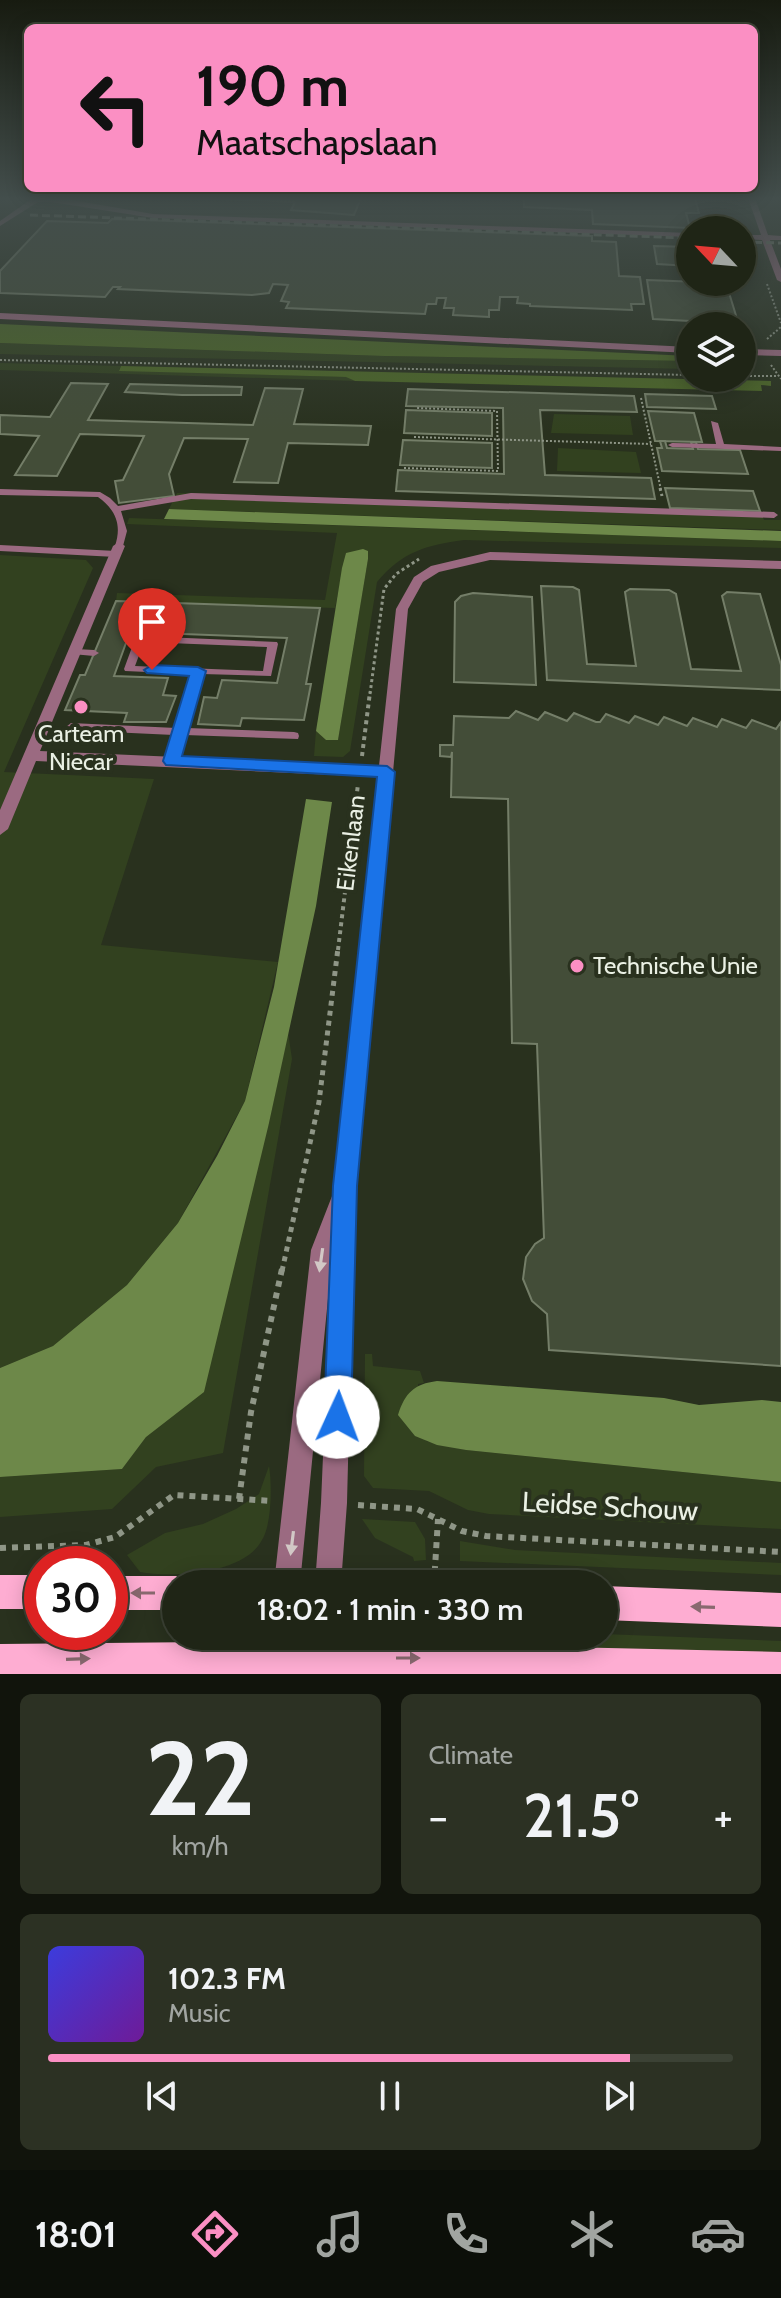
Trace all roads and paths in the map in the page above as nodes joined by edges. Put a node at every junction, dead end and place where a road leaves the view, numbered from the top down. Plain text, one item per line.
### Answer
1 (0, 316) edge
2 (676, 349) edge
3 (756, 352) edge
4 (781, 353) edge
5 (0, 360) edge
6 (676, 375) edge
7 (756, 376) edge
8 (778, 376) dead end
9 (641, 398) dead end
10 (417, 408) dead end
11 (714, 423) dead end
12 (414, 437) dead end
13 (497, 439) junction
14 (651, 444) junction
15 (672, 445) dead end
16 (721, 446) junction
17 (781, 449) edge
18 (404, 468) dead end
19 (0, 492) edge
20 (662, 496) dead end
21 (116, 509) junction
22 (774, 515) dead end
23 (0, 548) edge
24 (117, 550) junction
25 (429, 554) dead end
26 (781, 565) edge
27 (76, 652) junction
28 (94, 653) dead end
29 (122, 654) dead end
30 (135, 655) junction
31 (198, 671) junction
32 (71, 727) dead end
33 (181, 732) junction
34 (294, 736) dead end
35 (32, 756) junction
36 (172, 761) junction
37 (360, 770) junction
38 (387, 772) junction
39 (355, 810) junction
40 (366, 810) dead end
41 (0, 829) edge
42 (345, 1186) junction
43 (239, 1499) junction
44 (297, 1502) junction
45 (334, 1503) junction
46 (438, 1519) junction
47 (0, 1548) edge
48 (781, 1552) edge
49 (289, 1570) edge
50 (329, 1570) edge
51 (435, 1570) edge
52 (0, 1592) edge
53 (24, 1592) edge
54 (128, 1593) edge
55 (162, 1593) edge
56 (618, 1604) edge
57 (781, 1610) edge
58 (279, 1656) edge
59 (329, 1656) edge
60 (0, 1661) edge
61 (781, 1669) edge

1 - 2 street
3 - 4 street
5 - 6 path
7 - 8 path
9 - 14 path
10 - 13 path
11 - 16 lane
12 - 13 path
13 - 14 path
13 - 18 path
14 - 20 path
15 - 16 lane
16 - 17 lane
19 - 21 lane
21 - 22 lane
21 - 24 lane
23 - 24 lane
24 - 27 street
25 - 37 path, Eikenlaan
26 - 38 street, Eikenlaan
27 - 28 lane
27 - 35 street
29 - 30 lane
30 - 31 lane
30 - 31 lane
31 - 33 lane
32 - 33 lane
33 - 34 lane
33 - 36 lane
35 - 36 street
35 - 41 street
36 - 37 street
37 - 38 street
37 - 39 path, Eikenlaan
38 - 42 street, Eikenlaan
39 - 40 path
39 - 43 path, Eikenlaan
42 -> 44 street, Eikenlaan
42 - 45 street, Eikenlaan
43 - 44 path
43 - 47 path
44 -> 49 street, Eikenlaan
45 - 46 path, Leidse Schouw
45 - 50 street, Eikenlaan
46 - 48 path, Leidse Schouw
46 - 51 path
52 - 53 main road
55 -> 54 main road
57 -> 56 main road
58 - 59 main road
60 -> 58 main road
59 -> 61 main road

